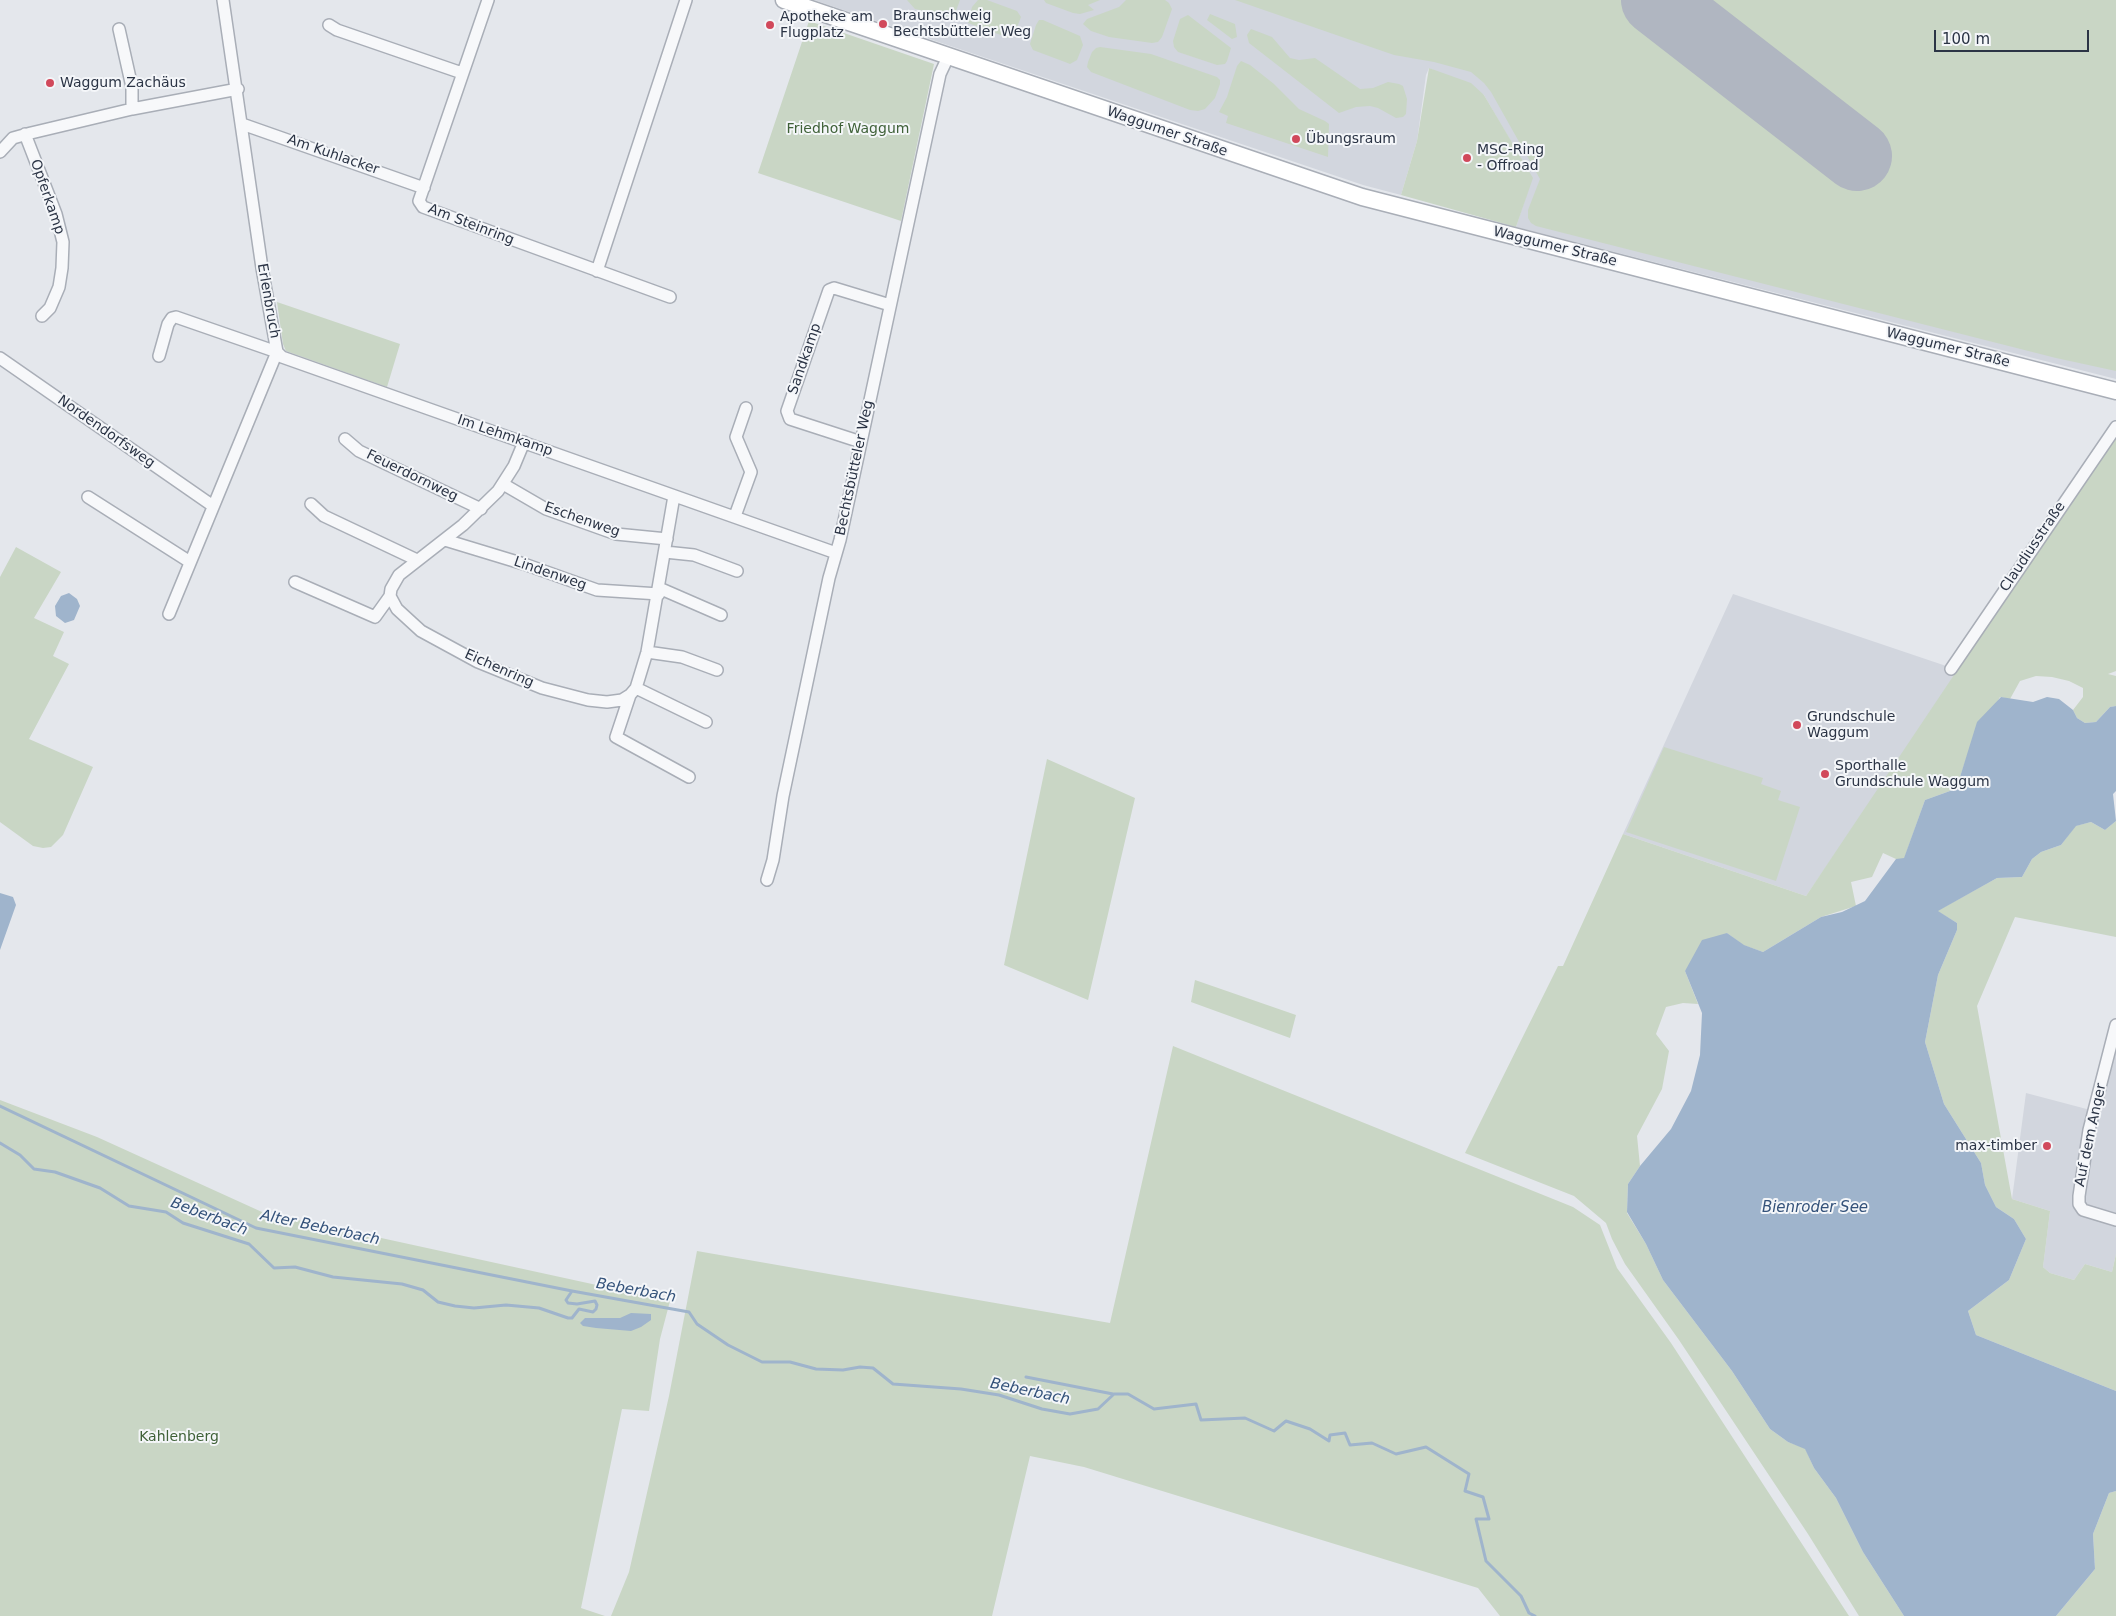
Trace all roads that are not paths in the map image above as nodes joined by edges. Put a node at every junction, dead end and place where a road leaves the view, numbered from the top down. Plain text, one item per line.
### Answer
1 (223, 0) edge
2 (488, 0) edge
3 (686, 0) edge
4 (784, 0) edge
5 (329, 25) dead end
6 (119, 29) dead end
7 (948, 57) junction
8 (462, 73) junction
9 (238, 89) junction
10 (132, 109) junction
11 (242, 124) junction
12 (25, 134) junction
13 (0, 152) edge
14 (424, 188) junction
15 (597, 271) junction
16 (670, 297) dead end
17 (890, 305) junction
18 (42, 316) dead end
19 (277, 352) junction
20 (159, 356) dead end
21 (0, 358) edge
22 (2116, 391) edge
23 (746, 408) dead end
24 (2116, 426) edge
25 (345, 439) dead end
26 (524, 442) junction
27 (860, 442) junction
28 (503, 484) junction
29 (674, 496) junction
30 (88, 498) dead end
31 (312, 504) dead end
32 (213, 506) junction
33 (480, 509) junction
34 (735, 516) junction
35 (666, 539) junction
36 (445, 540) junction
37 (665, 552) junction
38 (836, 553) junction
39 (416, 560) junction
40 (190, 562) junction
41 (737, 571) dead end
42 (295, 582) dead end
43 (659, 591) junction
44 (390, 596) junction
45 (169, 614) dead end
46 (721, 615) dead end
47 (648, 652) junction
48 (1951, 669) dead end
49 (717, 670) dead end
50 (633, 692) junction
51 (706, 722) dead end
52 (689, 777) dead end
53 (766, 880) dead end
54 (2116, 1025) edge
55 (2116, 1220) edge

1 - 9 street, Erlenbruch
2 - 8 street, Am Steinring
3 - 15 street
4 - 7 street, Waggumer Straße
5 - 8 street
6 - 10 street
7 - 17 street, Bechtsbütteler Weg
7 - 22 street, Waggumer Straße
8 - 14 street, Am Steinring
9 - 10 street
9 - 11 street, Erlenbruch
10 - 12 street
11 - 14 street, Am Kuhlacker
11 - 19 street, Erlenbruch
12 - 13 street
12 - 18 street, Opferkamp
14 - 15 street, Am Steinring
15 - 16 street, Am Steinring
17 - 27 street, Bechtsbütteler Weg
17 - 27 street, Sandkamp
19 - 20 street, Im Lehmkamp
19 - 26 street, Im Lehmkamp
19 - 32 street, Erlenbruch
21 - 32 street, Nordendorfsweg
23 - 34 street
24 - 48 street, Claudiusstraße
25 - 33 street, Feuerdornweg
26 - 28 street
26 - 29 street, Im Lehmkamp
27 - 38 street, Bechtsbütteler Weg
28 - 33 street
28 - 35 street, Eschenweg
29 - 34 street, Im Lehmkamp
29 - 35 street
30 - 40 street
31 - 39 street
32 - 40 street, Erlenbruch
33 - 36 street
34 - 38 street, Im Lehmkamp
35 - 37 street
36 - 39 street
36 - 43 street, Lindenweg
37 - 41 street
37 - 43 street
38 - 53 street, Bechtsbütteler Weg
39 - 44 street
40 - 45 street, Erlenbruch
42 - 44 street
43 - 46 street, Lindenweg
43 - 47 street
44 - 50 street, Eichenring
47 - 49 street
47 - 50 street
50 - 51 street
50 - 52 street
54 - 55 street, Auf dem Anger

